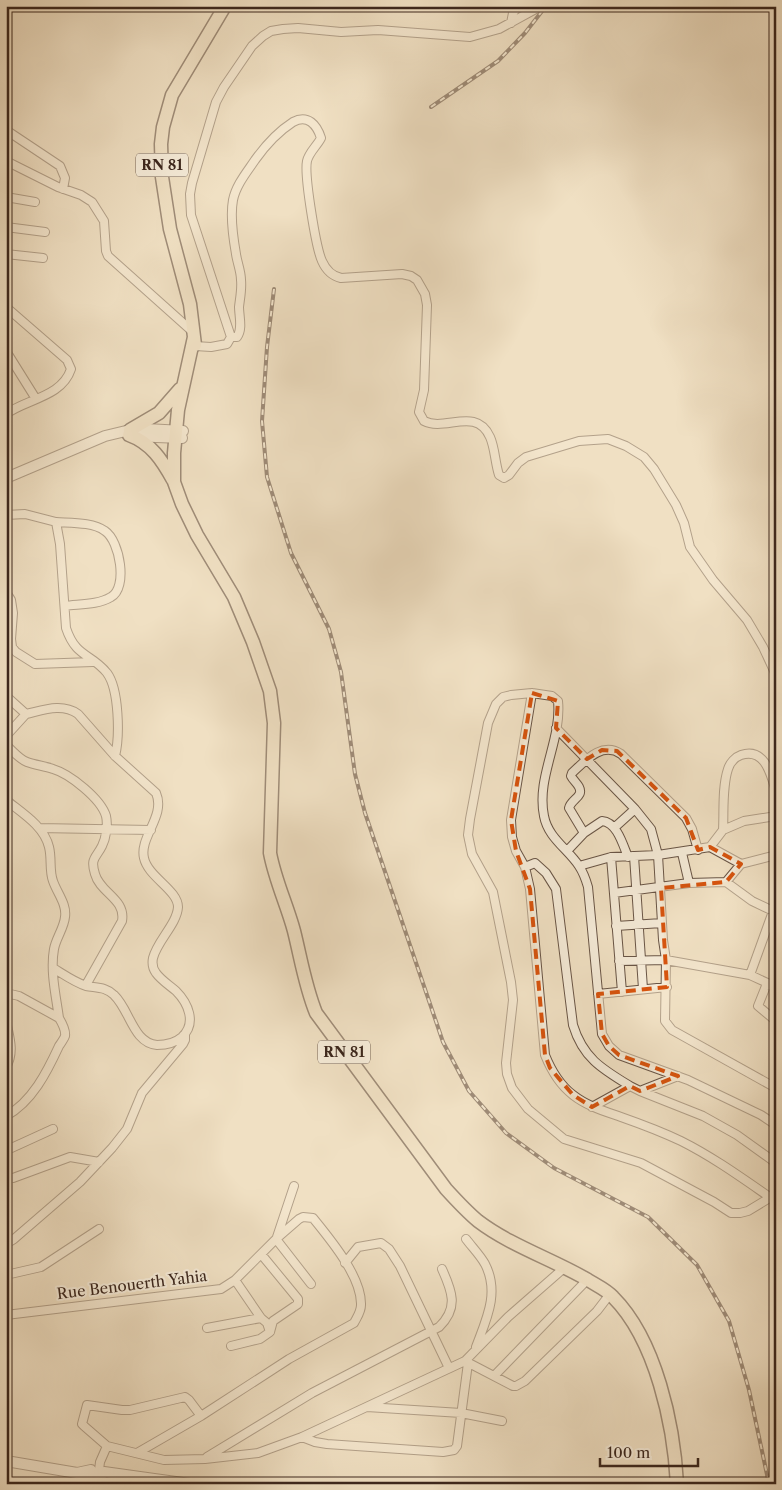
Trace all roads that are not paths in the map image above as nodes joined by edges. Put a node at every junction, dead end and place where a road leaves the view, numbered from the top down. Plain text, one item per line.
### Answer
1 (225, 6) edge
2 (518, 6) edge
3 (541, 6) edge
4 (511, 23) junction
5 (6, 130) edge
6 (6, 161) edge
7 (63, 189) junction
8 (6, 197) edge
9 (35, 202) dead end
10 (6, 227) edge
11 (45, 232) dead end
12 (6, 254) edge
13 (43, 258) dead end
14 (6, 307) edge
15 (194, 338) junction
16 (230, 338) junction
17 (6, 351) edge
18 (182, 387) junction
19 (36, 399) junction
20 (6, 414) edge
21 (126, 433) junction
22 (179, 434) junction
23 (6, 478) edge
24 (174, 482) junction
25 (188, 514) junction
26 (6, 516) edge
27 (56, 522) junction
28 (6, 592) edge
29 (65, 606) junction
30 (93, 662) junction
31 (776, 675) edge
32 (532, 693) junction
33 (6, 696) edge
34 (26, 714) junction
35 (556, 728) junction
36 (6, 736) edge
37 (6, 745) edge
38 (115, 756) junction
39 (587, 759) junction
40 (776, 791) edge
41 (6, 800) edge
42 (635, 809) junction
43 (776, 816) edge
44 (39, 828) junction
45 (614, 828) junction
46 (106, 830) junction
47 (151, 830) junction
48 (723, 830) junction
49 (584, 833) junction
50 (710, 847) junction
51 (698, 850) junction
52 (567, 851) junction
53 (682, 853) junction
54 (658, 855) junction
55 (776, 855) edge
56 (631, 856) junction
57 (611, 857) junction
58 (740, 864) junction
59 (580, 866) junction
60 (525, 868) junction
61 (726, 882) junction
62 (689, 883) junction
63 (660, 888) junction
64 (637, 891) junction
65 (614, 893) junction
66 (776, 903) edge
67 (773, 911) junction
68 (662, 923) junction
69 (638, 924) junction
70 (616, 926) junction
71 (641, 960) junction
72 (666, 960) junction
73 (619, 961) junction
74 (53, 968) junction
75 (750, 975) junction
76 (86, 986) junction
77 (773, 986) edge
78 (667, 987) junction
79 (643, 990) junction
80 (622, 992) junction
81 (6, 993) edge
82 (598, 994) junction
83 (59, 1018) junction
84 (6, 1021) edge
85 (776, 1021) edge
86 (185, 1034) junction
87 (6, 1067) edge
88 (678, 1076) junction
89 (630, 1086) junction
90 (776, 1088) edge
91 (640, 1091) junction
92 (592, 1107) junction
93 (6, 1116) edge
94 (776, 1125) edge
95 (53, 1129) dead end
96 (7, 1149) edge
97 (99, 1162) junction
98 (776, 1163) edge
99 (13, 1178) dead end
100 (294, 1186) dead end
101 (773, 1196) edge
102 (99, 1228) dead end
103 (276, 1239) junction
104 (466, 1239) dead end
105 (6, 1244) edge
106 (261, 1254) junction
107 (345, 1263) junction
108 (564, 1268) junction
109 (442, 1269) dead end
110 (6, 1275) edge
111 (235, 1280) junction
112 (588, 1280) junction
113 (310, 1284) dead end
114 (610, 1294) junction
115 (6, 1316) edge
116 (261, 1318) junction
117 (207, 1328) dead end
118 (270, 1332) junction
119 (431, 1332) junction
120 (231, 1346) dead end
121 (474, 1351) junction
122 (466, 1362) junction
123 (449, 1368) junction
124 (494, 1376) junction
125 (365, 1407) junction
126 (461, 1412) junction
127 (201, 1416) junction
128 (502, 1421) dead end
129 (302, 1437) junction
130 (107, 1446) junction
131 (137, 1454) junction
132 (205, 1459) junction
133 (6, 1461) edge
134 (98, 1483) edge
135 (117, 1484) edge
136 (190, 1484) edge
137 (288, 1484) edge
138 (337, 1484) edge
139 (677, 1484) edge

1 - 15 main road, RN 81
2 - 4 street
3 - 4 street
4 - 16 street
5 - 7 street
6 - 7 street
7 - 15 street
8 - 9 street
10 - 11 street
12 - 13 street
14 - 19 street
15 - 16 street
15 - 18 main road, RN 81
15 - 22 main road, RN 81
16 - 31 street
17 - 19 street
18 - 21 main road
18 - 22 main road, RN 81
19 - 20 street
21 - 22 street
21 - 23 street
21 - 24 main road
22 - 24 main road, RN 81
22 - 25 main road, RN 81
24 - 25 main road, RN 81
25 - 108 main road, RN 81
26 - 27 street
27 - 29 street
27 - 29 street
28 - 30 street
29 - 30 street
30 - 38 street
32 - 35 street
32 - 60 street
32 - 101 street
33 - 34 street
34 - 36 street
34 - 38 street
35 - 39 street
35 - 52 street
37 - 46 street
38 - 47 street
39 - 42 street
39 - 49 street
39 - 51 street
40 - 48 street
41 - 44 street
42 - 45 street
42 - 54 street
43 - 48 street
44 - 46 street
44 - 74 street
45 - 49 street
45 - 56 street
46 - 47 street
46 - 76 street
47 - 86 street
48 - 50 street
49 - 52 street
50 - 51 street
50 - 58 street
51 - 53 street
52 - 59 street
53 - 54 street
53 - 62 street
54 - 56 street
54 - 63 street
55 - 58 street
56 - 57 street
56 - 64 street
57 - 59 street
57 - 65 street
58 - 61 street
59 - 82 street
60 - 89 street
60 - 92 street
61 - 62 street
61 - 67 street
62 - 63 street
63 - 64 street
63 - 68 street
64 - 65 street
64 - 69 street
65 - 70 street
66 - 67 street
67 - 75 street
68 - 69 street
68 - 72 street
69 - 70 street
69 - 71 street
70 - 73 street
71 - 72 street
71 - 73 street
71 - 79 street
72 - 75 street
72 - 78 street
73 - 80 street
74 - 76 street
74 - 83 street
75 - 77 street
76 - 86 street
77 - 85 street
78 - 79 street
78 - 90 street
79 - 80 street
80 - 82 street
81 - 83 street
82 - 88 street
83 - 93 street
84 - 87 street
86 - 97 street
88 - 91 street
88 - 94 street
89 - 91 street
89 - 92 street
91 - 98 street
92 - 101 street
95 - 96 street
97 - 99 street
97 - 105 street
100 - 103 street
102 - 110 street
103 - 106 street, Rue Benouerth Yahia
103 - 107 street, Rue Benouerth Yahia
103 - 113 street
104 - 121 street
106 - 111 street, Rue Benouerth Yahia
106 - 118 street
107 - 119 street
107 - 127 street
108 - 112 main road, RN 81
108 - 121 street
109 - 119 street
111 - 115 street, Rue Benouerth Yahia
111 - 116 street
112 - 114 main road, RN 81
112 - 124 street
114 - 124 street
114 - 139 main road, RN 81
116 - 117 street
116 - 118 street
118 - 120 street
119 - 123 street
119 - 132 street
121 - 122 street
122 - 123 street
122 - 124 street
122 - 126 street
123 - 125 street
125 - 126 street
125 - 129 street
126 - 128 street
126 - 129 street
127 - 130 street
127 - 131 street
129 - 132 street
130 - 131 street
130 - 134 street
131 - 132 street
133 - 134 street
134 - 135 street
134 - 136 street
137 - 138 street

